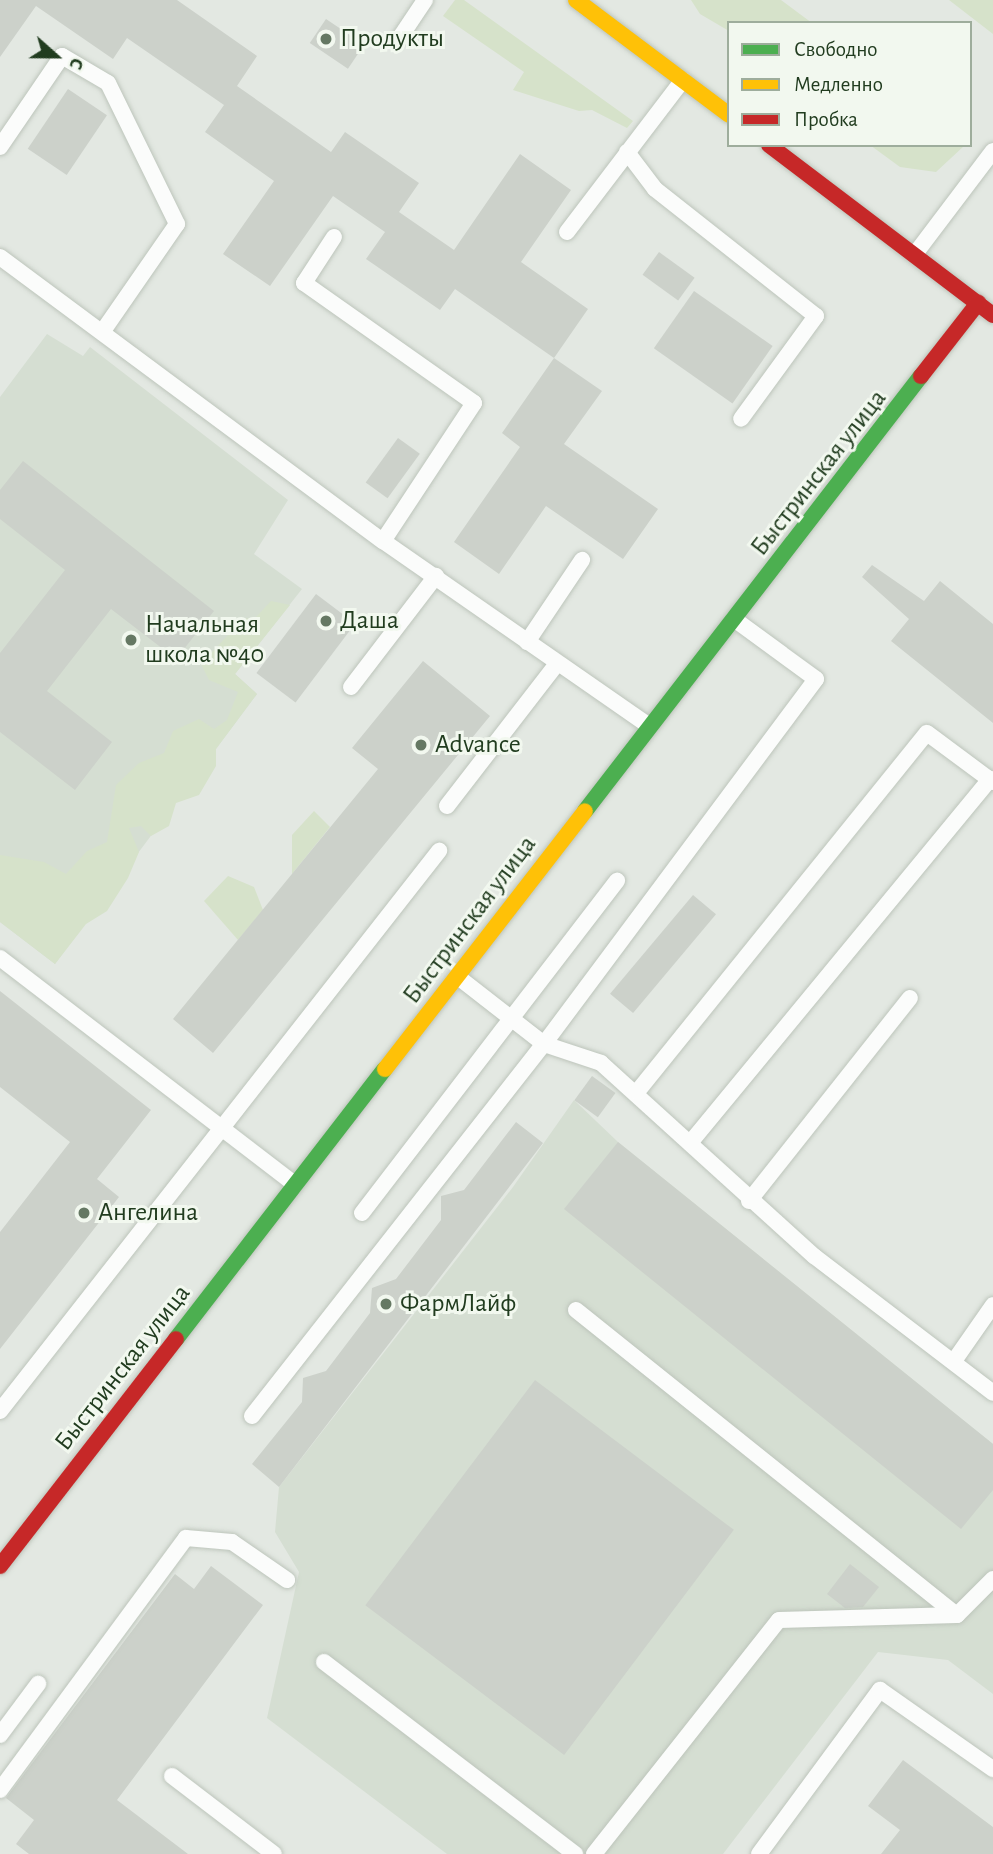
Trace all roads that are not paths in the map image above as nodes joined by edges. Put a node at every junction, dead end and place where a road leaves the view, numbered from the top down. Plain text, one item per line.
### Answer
1 (425, 0) edge
2 (576, 0) edge
3 (401, 36) dead end
4 (682, 80) junction
5 (727, 114) edge
6 (0, 147) edge
7 (772, 147) edge
8 (993, 151) edge
9 (627, 152) junction
10 (566, 232) dead end
11 (334, 237) dead end
12 (915, 254) junction
13 (0, 257) edge
14 (978, 303) junction
15 (993, 315) edge
16 (103, 331) junction
17 (741, 419) dead end
18 (383, 541) junction
19 (582, 560) dead end
20 (436, 576) junction
21 (734, 619) junction
22 (527, 642) junction
23 (556, 665) junction
24 (351, 687) dead end
25 (649, 726) junction
26 (991, 781) edge
27 (447, 806) dead end
28 (439, 850) dead end
29 (617, 881) dead end
30 (0, 958) edge
31 (458, 977) junction
32 (910, 998) dead end
33 (511, 1019) junction
34 (544, 1044) junction
35 (637, 1092) junction
36 (218, 1129) junction
37 (690, 1143) junction
38 (297, 1185) junction
39 (749, 1201) junction
40 (362, 1213) dead end
41 (993, 1305) edge
42 (576, 1310) dead end
43 (954, 1361) junction
44 (993, 1393) edge
45 (0, 1411) edge
46 (252, 1416) dead end
47 (0, 1566) edge
48 (993, 1579) edge
49 (287, 1580) dead end
50 (957, 1615) junction
51 (324, 1662) dead end
52 (38, 1684) dead end
53 (0, 1735) edge
54 (993, 1769) edge
55 (172, 1776) dead end
56 (0, 1790) edge
57 (274, 1854) edge
58 (575, 1854) edge
59 (594, 1854) edge
60 (759, 1854) edge

1 - 3 lane
2 - 4 main road
4 - 5 main road
4 - 9 lane
6 - 16 lane
7 - 12 main road
8 - 12 lane
9 - 10 lane
9 - 17 lane
11 - 18 lane
12 - 14 main road
13 - 16 lane
14 - 15 main road
14 - 21 main road, Быстринская улица
16 - 18 lane
18 - 20 lane
19 - 22 lane
20 - 22 lane
20 - 24 lane
21 - 25 main road, Быстринская улица
21 - 34 lane
22 - 23 lane
23 - 25 lane
23 - 27 lane
25 - 31 main road, Быстринская улица
26 - 35 lane
26 - 37 lane
28 - 36 lane
29 - 33 lane
30 - 36 lane
31 - 33 lane
31 - 38 main road, Быстринская улица
32 - 39 lane
33 - 34 lane
33 - 40 lane
34 - 35 lane
34 - 46 lane
35 - 37 lane
36 - 38 lane
36 - 45 lane
37 - 39 lane
38 - 47 main road, Быстринская улица
39 - 43 lane
41 - 43 lane
42 - 50 lane
43 - 44 lane
48 - 50 lane
49 - 56 lane
50 - 59 lane
51 - 58 lane
52 - 53 lane
54 - 60 lane
55 - 57 lane

